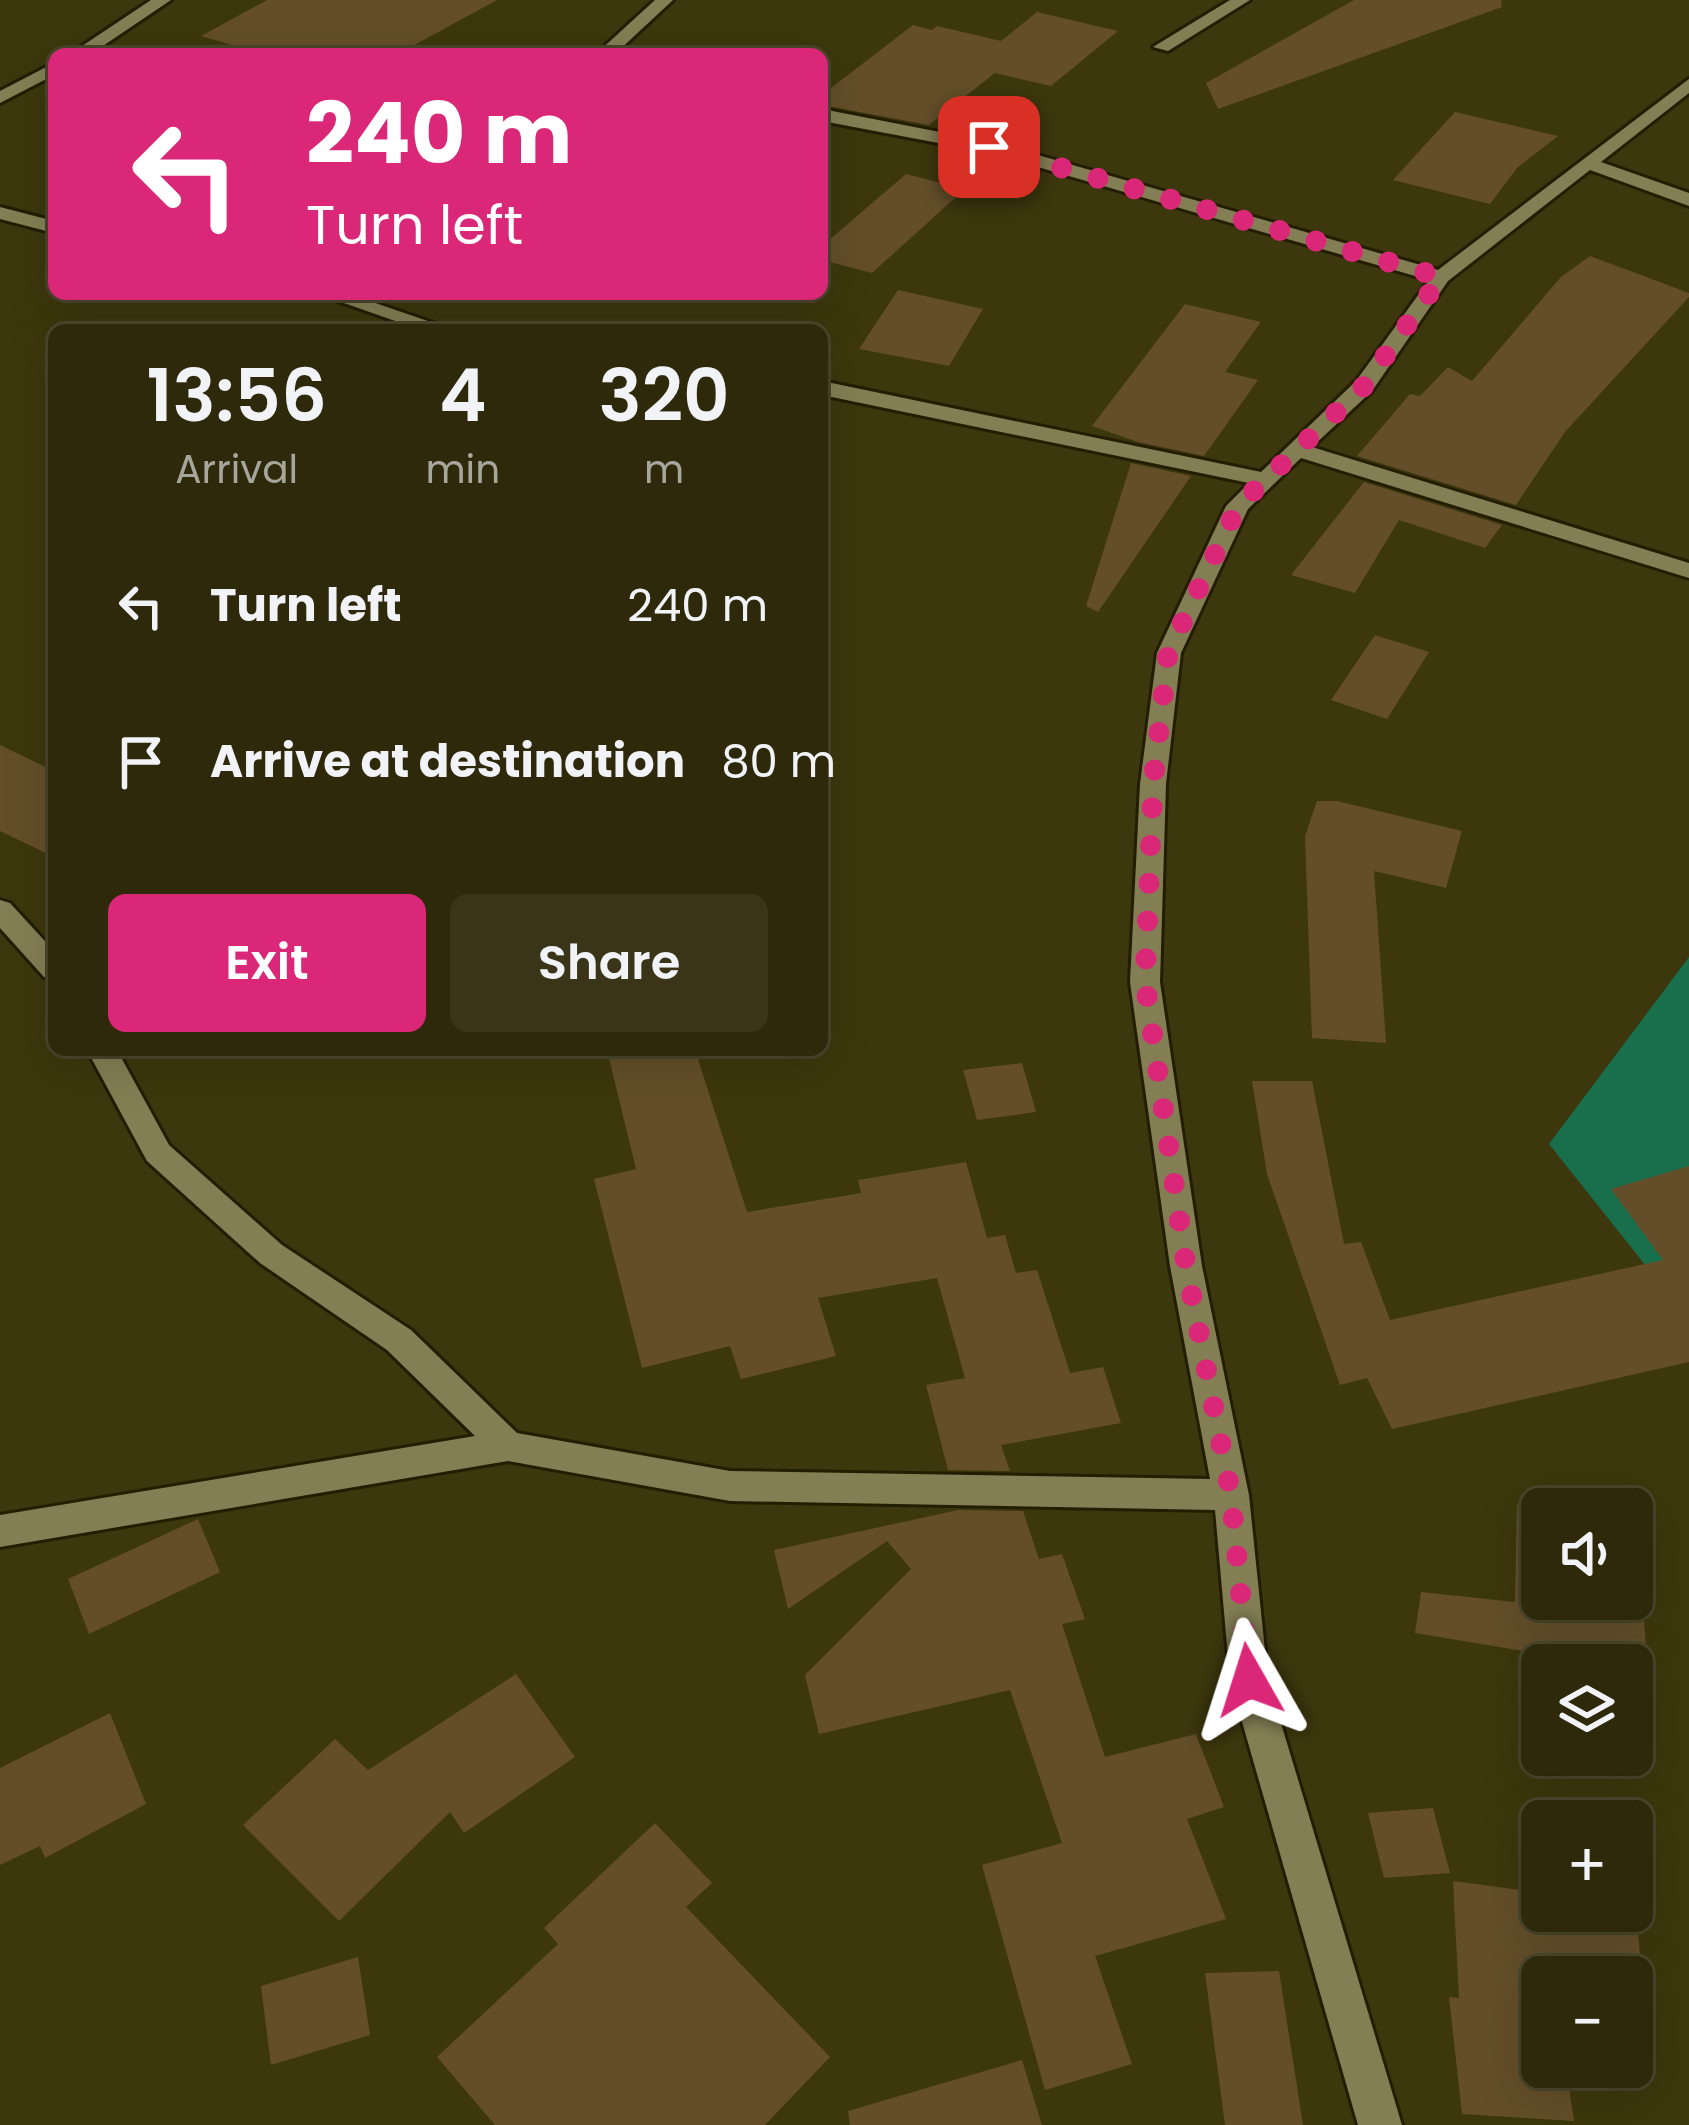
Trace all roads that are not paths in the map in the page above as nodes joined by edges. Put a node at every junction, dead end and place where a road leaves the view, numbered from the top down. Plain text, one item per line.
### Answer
1 (163, 0) edge
2 (665, 0) edge
3 (1242, 0) edge
4 (1162, 47) dead end
5 (88, 48) edge
6 (610, 48) edge
7 (48, 71) edge
8 (1689, 84) edge
9 (0, 98) edge
10 (828, 116) edge
11 (1587, 164) junction
12 (1689, 200) edge
13 (0, 213) edge
14 (48, 225) edge
15 (1441, 277) junction
16 (347, 300) edge
17 (424, 324) edge
18 (828, 389) edge
19 (1294, 449) junction
20 (1266, 479) junction
21 (1689, 572) edge
22 (0, 910) edge
23 (48, 963) edge
24 (105, 1056) edge
25 (508, 1446) junction
26 (1231, 1495) junction
27 (0, 1531) edge
28 (1380, 2125) edge

1 - 5 street
2 - 6 street
3 - 4 street
7 - 9 street
8 - 11 street
10 - 15 street
11 - 12 street
11 - 15 street
13 - 14 street
15 - 19 street
16 - 17 street
18 - 20 street
19 - 20 street
19 - 21 street
20 - 26 street
22 - 23 street
24 - 25 street
25 - 26 street
25 - 27 street
26 - 28 street

